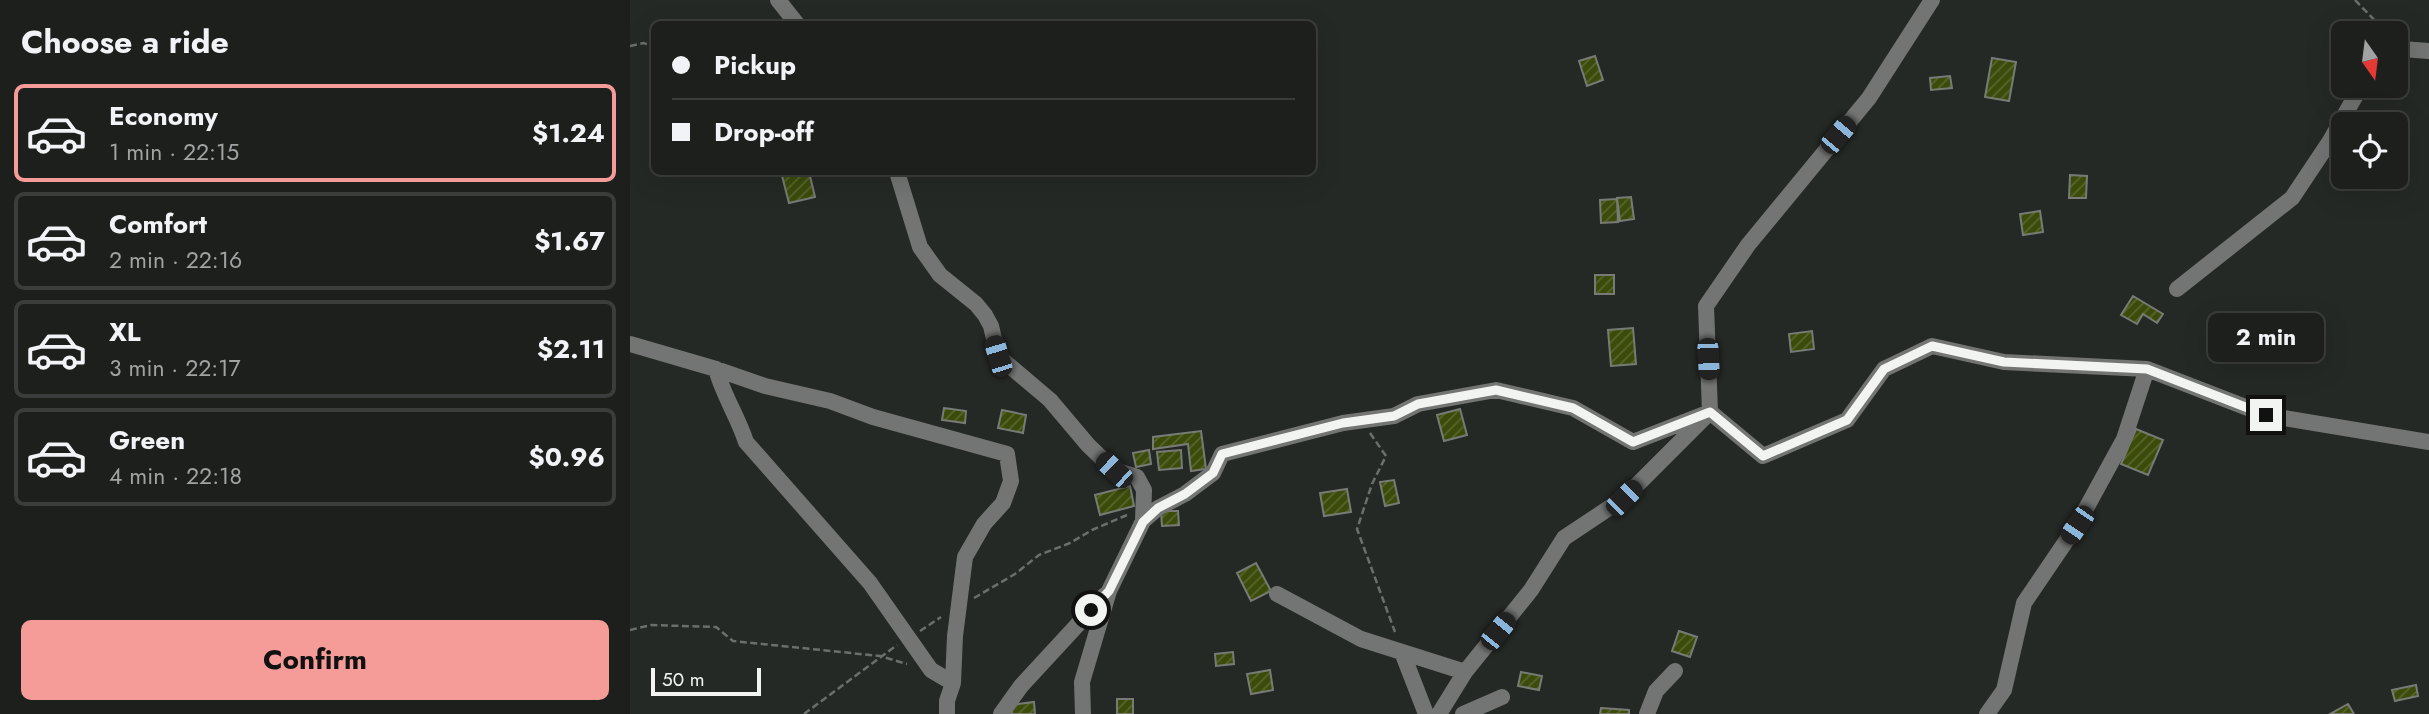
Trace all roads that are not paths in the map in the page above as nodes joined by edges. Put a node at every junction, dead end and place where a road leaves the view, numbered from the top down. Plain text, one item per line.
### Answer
1 (778, 0) edge
2 (1932, 0) edge
3 (795, 21) edge
4 (2408, 49) edge
5 (2429, 51) edge
6 (2354, 98) edge
7 (898, 175) edge
8 (2177, 289) dead end
9 (630, 344) edge
10 (716, 369) junction
11 (2147, 369) junction
12 (1710, 412) junction
13 (2429, 442) edge
14 (1143, 522) junction
15 (1109, 591) junction
16 (1277, 594) dead end
17 (1402, 652) junction
18 (1465, 671) junction
19 (1675, 671) dead end
20 (953, 683) junction
21 (1502, 697) dead end
22 (947, 714) edge
23 (1001, 714) edge
24 (1083, 714) edge
25 (1426, 714) edge
26 (1439, 714) edge
27 (1463, 714) edge
28 (1647, 714) edge
29 (1987, 714) edge

1 - 3 street
2 - 12 street
4 - 5 street
6 - 8 street
7 - 14 street
9 - 10 street
10 - 20 street
10 - 20 street
11 - 12 street
11 - 13 street
11 - 29 street
12 - 14 street
12 - 18 street
14 - 15 street
15 - 23 street
15 - 24 street
16 - 17 street
17 - 18 street
17 - 25 street
18 - 26 street
19 - 28 street
20 - 22 street
21 - 27 street

